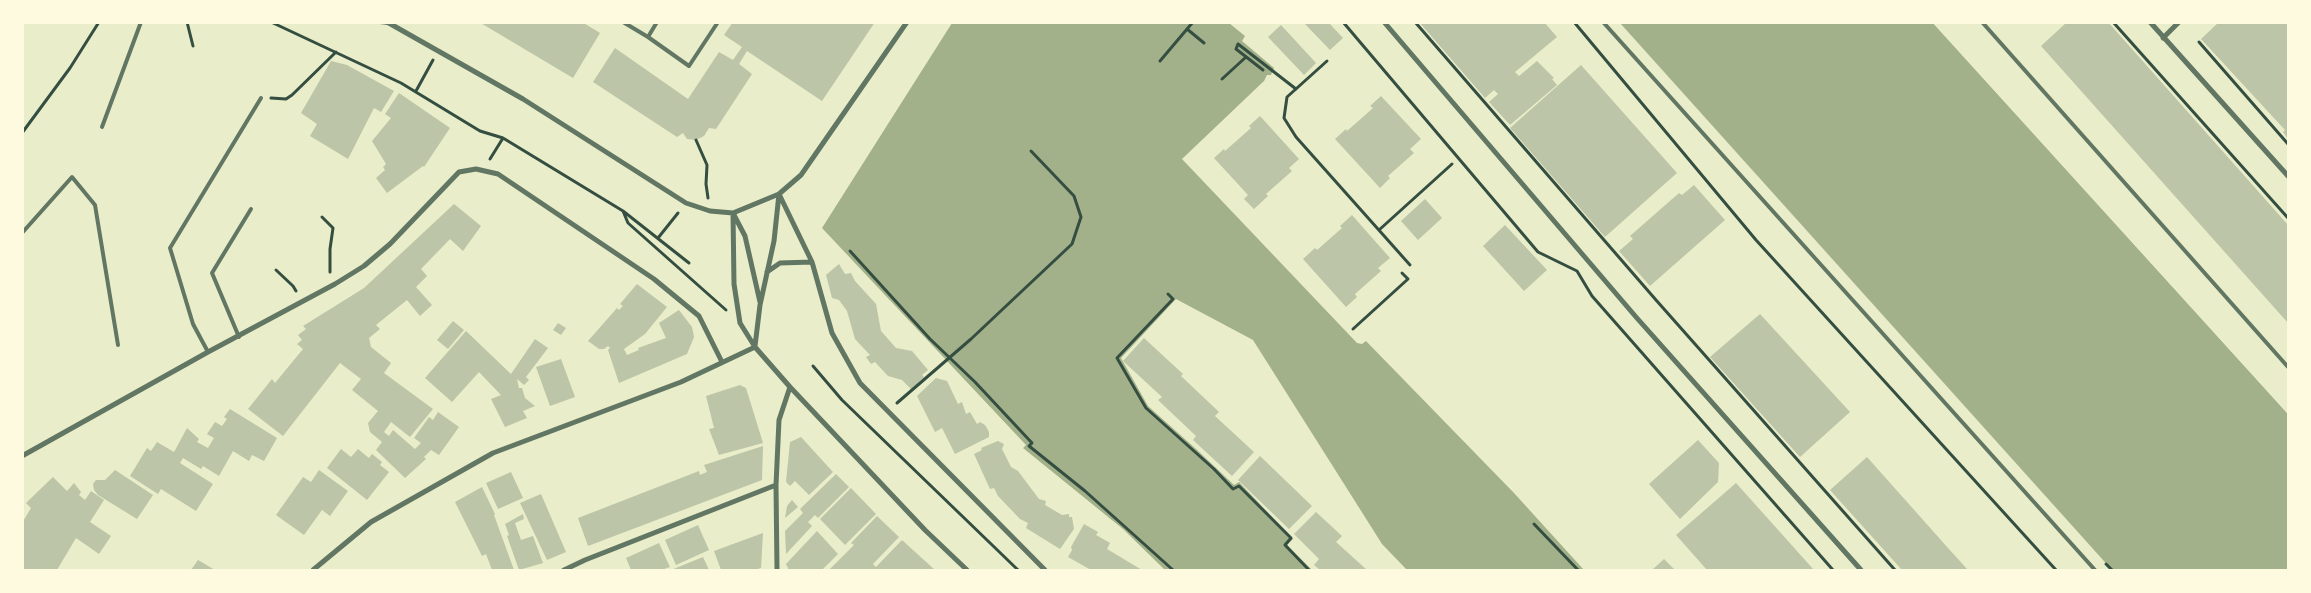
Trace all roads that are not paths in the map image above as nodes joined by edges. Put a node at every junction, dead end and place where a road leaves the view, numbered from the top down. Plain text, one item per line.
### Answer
1 (141, 22) edge
2 (380, 22) edge
3 (623, 22) edge
4 (657, 22) edge
5 (718, 22) edge
6 (906, 22) edge
7 (1384, 22) edge
8 (1603, 22) edge
9 (1982, 22) edge
10 (2150, 22) edge
11 (2180, 22) edge
12 (388, 23) edge
13 (648, 37) junction
14 (2164, 38) junction
15 (261, 98) road end
16 (102, 127) dead end
17 (2288, 176) edge
18 (779, 194) junction
19 (251, 209) dead end
20 (733, 213) junction
21 (22, 233) edge
22 (812, 262) junction
23 (767, 272) junction
24 (760, 305) junction
25 (239, 337) junction
26 (118, 345) dead end
27 (755, 347) junction
28 (208, 352) junction
29 (722, 362) junction
30 (2288, 367) edge
31 (790, 387) junction
32 (22, 456) edge
33 (776, 485) junction
34 (313, 570) edge
35 (564, 570) edge
36 (777, 570) edge
37 (967, 570) edge
38 (1045, 570) edge
39 (1862, 570) edge
40 (2095, 570) edge

1 - 16 lane
2 - 12 lane
3 - 13 lane
4 - 13 lane
5 - 13 lane
6 - 18 street
7 - 39 street
8 - 40 lane
9 - 30 lane
10 - 14 street
11 - 14 street
12 - 20 street
14 - 17 street
15 - 28 lane
18 - 20 street
18 - 22 street
18 - 23 street
19 - 25 lane
20 - 24 street
20 - 27 street
21 - 26 lane
22 - 23 street
22 - 38 street
23 - 24 street
24 - 27 street
25 - 28 street
25 - 29 street
27 - 29 street
27 - 31 street
28 - 32 street
29 - 34 street
31 - 33 street
31 - 37 street
33 - 35 street
33 - 36 street

